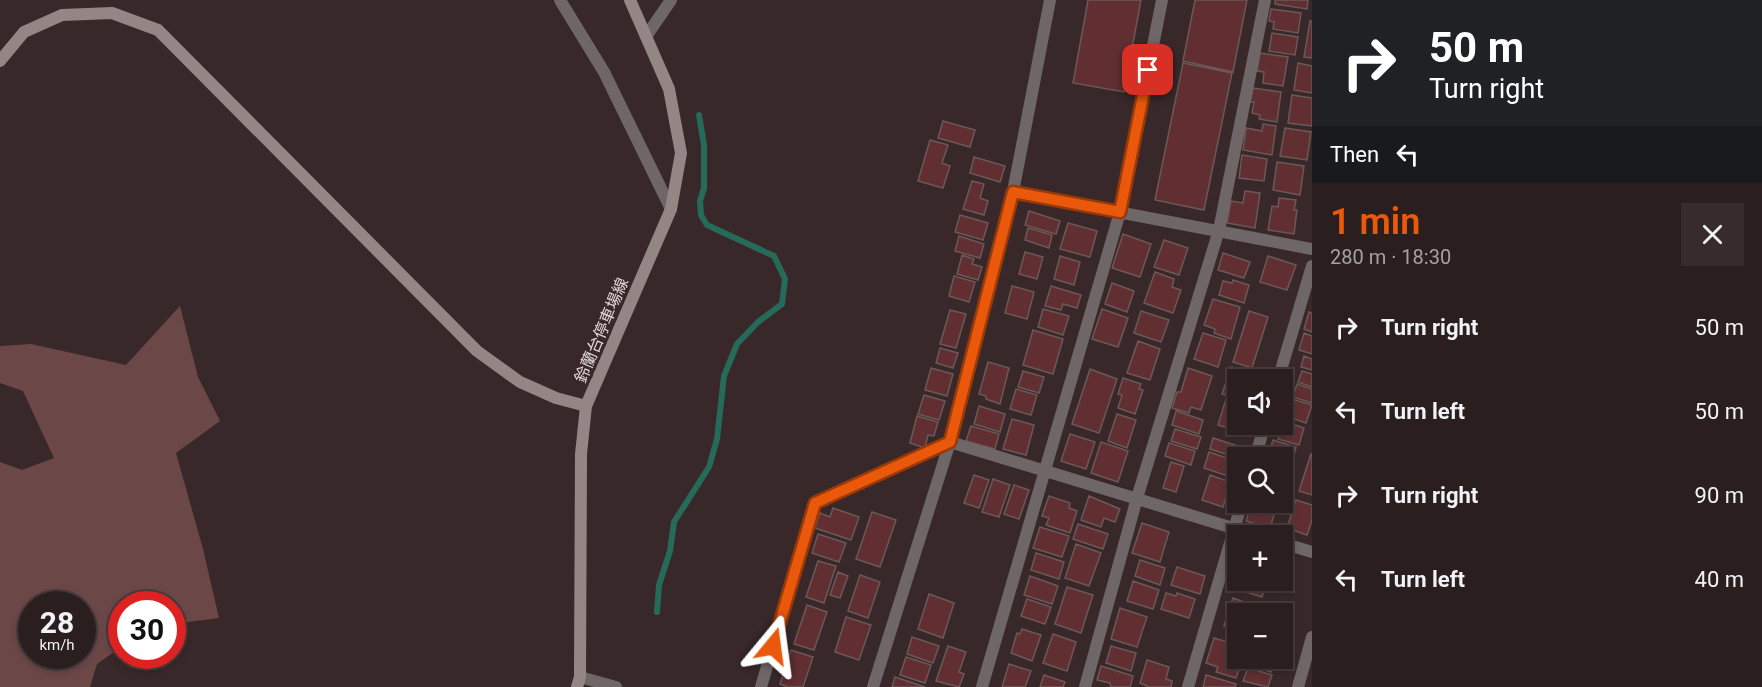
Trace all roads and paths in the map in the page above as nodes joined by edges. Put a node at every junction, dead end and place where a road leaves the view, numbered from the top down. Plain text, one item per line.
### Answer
1 (560, 0) edge
2 (630, 0) edge
3 (670, 0) edge
4 (1050, 0) edge
5 (1162, 0) edge
6 (1265, 0) edge
7 (647, 34) junction
8 (0, 61) edge
9 (1013, 192) junction
10 (671, 209) junction
11 (1120, 212) junction
12 (1219, 230) junction
13 (1312, 249) edge
14 (1312, 266) edge
15 (1281, 369) edge
16 (586, 406) junction
17 (950, 442) junction
18 (1046, 471) junction
19 (1137, 498) junction
20 (1227, 526) edge
21 (1293, 546) edge
22 (1227, 552) edge
23 (1312, 552) edge
24 (1312, 637) edge
25 (578, 682) edge
26 (616, 687) edge
27 (761, 687) edge
28 (873, 687) edge
29 (982, 687) edge
30 (1085, 687) edge
31 (1188, 687) edge
32 (1298, 687) edge

1 - 10 street
2 - 7 street, 鈴蘭台停車場線
3 - 7 street
4 - 9 street
5 - 11 street
6 - 12 street
7 - 10 street, 鈴蘭台停車場線
8 - 16 street
9 - 11 street
9 - 17 street
10 - 16 street, 鈴蘭台停車場線
11 - 12 street
11 - 18 street
12 - 13 street
12 - 19 street
14 - 15 street
16 - 25 street, 鈴蘭台停車場線
17 - 18 street
17 - 27 street
17 - 28 street
18 - 19 street
18 - 29 street
19 - 20 street
19 - 30 street
21 - 23 street
22 - 31 street
24 - 32 street
25 - 26 street

